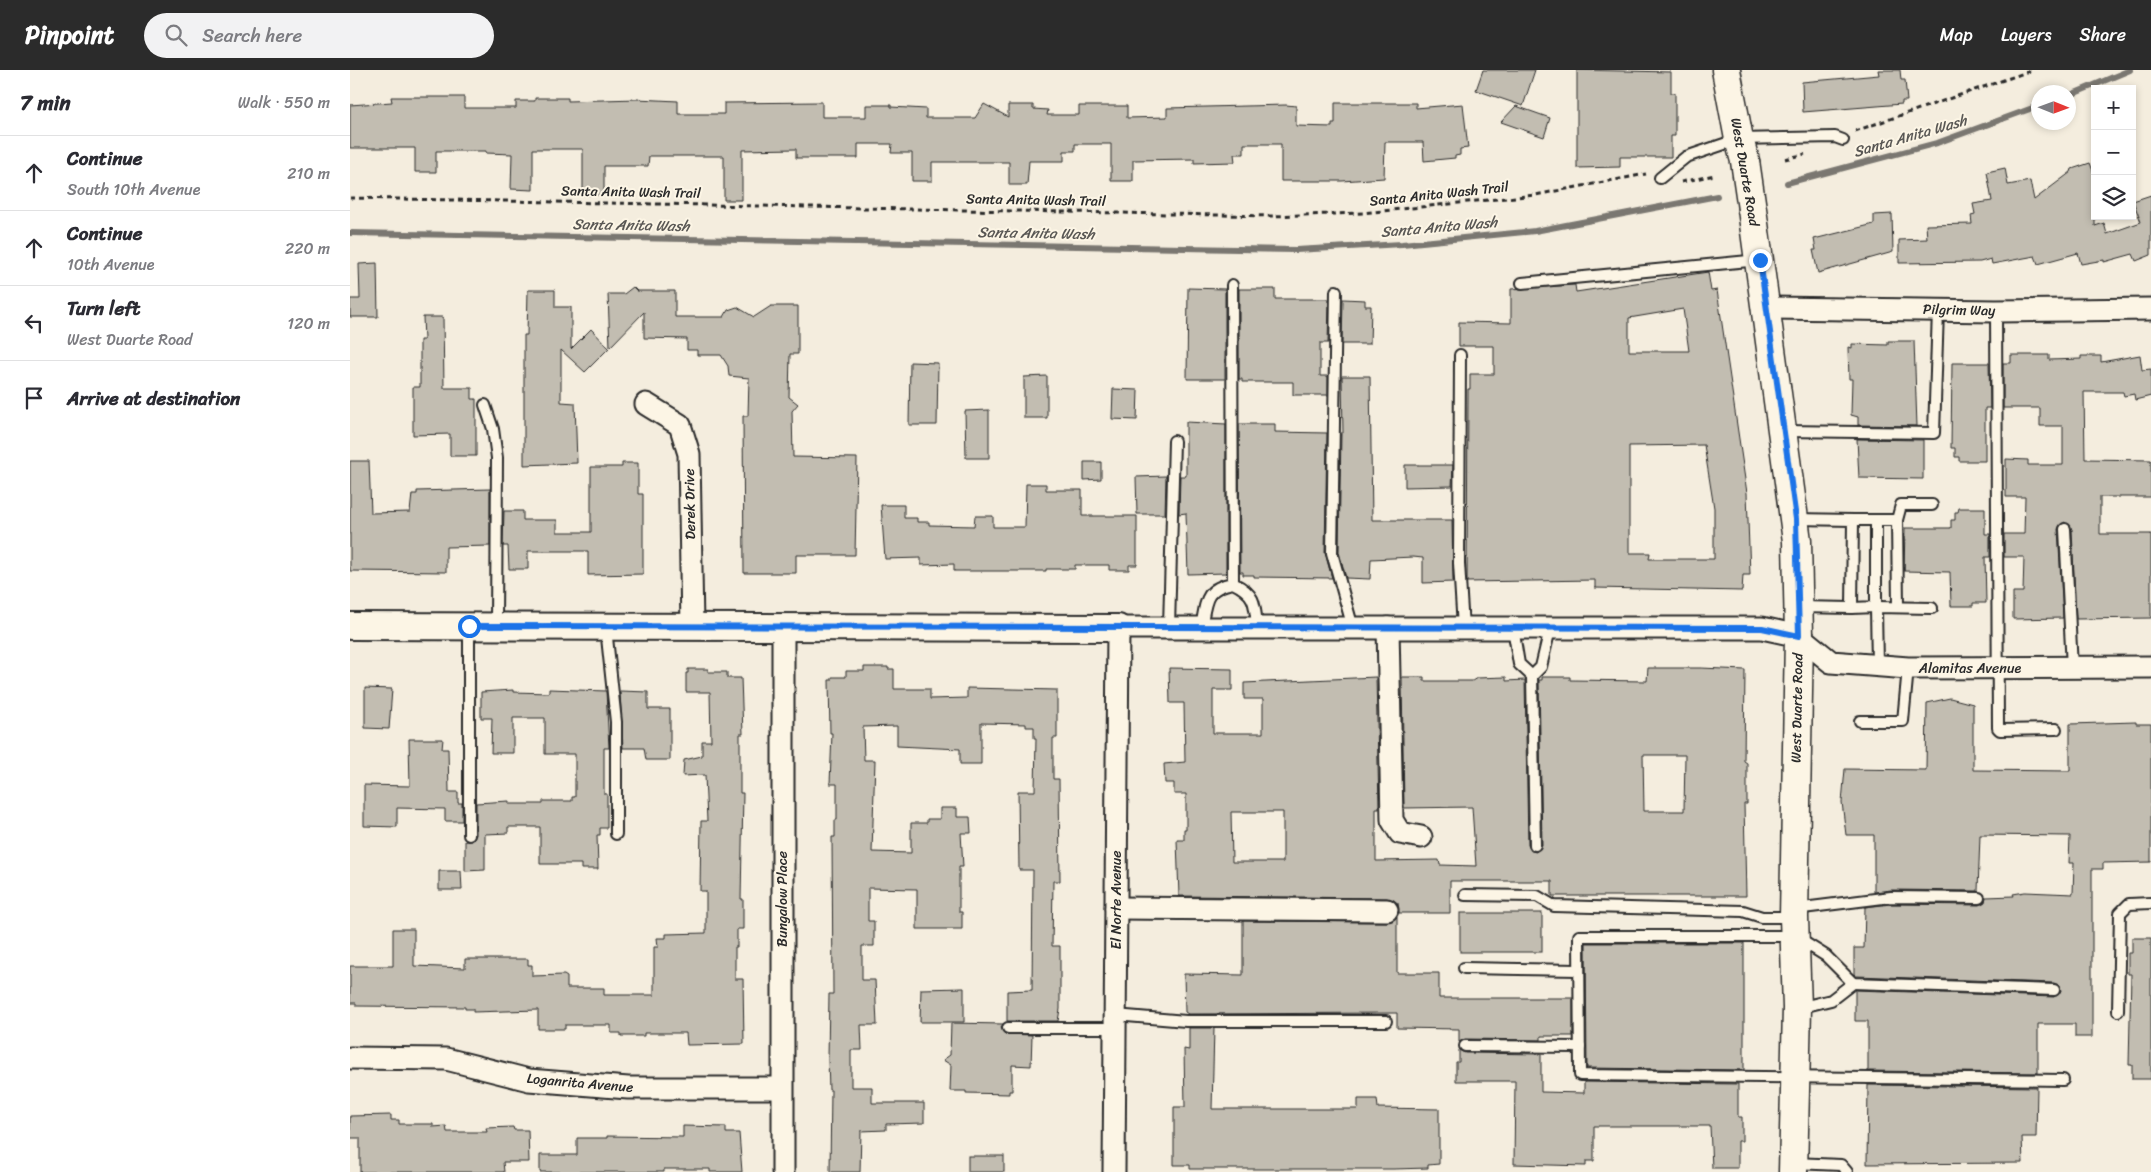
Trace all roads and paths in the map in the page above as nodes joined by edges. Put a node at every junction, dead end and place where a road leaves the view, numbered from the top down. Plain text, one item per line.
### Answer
1 (1726, 70) edge
2 (2034, 70) edge
3 (1843, 140) junction
4 (1742, 150) junction
5 (1785, 158) dead end
6 (1715, 175) dead end
7 (1660, 178) junction
8 (350, 198) edge
9 (1760, 260) junction
10 (1522, 283) dead end
11 (1232, 285) dead end
12 (1336, 291) dead end
13 (1767, 308) junction
14 (2151, 309) edge
15 (1938, 310) junction
16 (1996, 311) junction
17 (1460, 355) dead end
18 (646, 404) dead end
19 (485, 405) dead end
20 (1784, 431) junction
21 (1174, 441) dead end
22 (1932, 505) dead end
23 (1796, 519) junction
24 (1853, 520) junction
25 (1876, 520) junction
26 (1897, 520) junction
27 (2065, 528) dead end
28 (1233, 583) junction
29 (1798, 607) junction
30 (1876, 607) junction
31 (1852, 608) junction
32 (1898, 608) junction
33 (1932, 608) dead end
34 (350, 626) edge
35 (469, 626) junction
36 (496, 626) junction
37 (692, 626) junction
38 (606, 627) junction
39 (783, 627) junction
40 (1169, 627) junction
41 (1118, 628) junction
42 (1201, 628) junction
43 (1257, 628) junction
44 (1353, 628) junction
45 (1388, 628) junction
46 (1463, 628) junction
47 (1513, 628) junction
48 (1550, 629) junction
49 (1799, 636) junction
50 (1877, 666) junction
51 (2151, 667) edge
52 (1908, 668) junction
53 (1998, 668) junction
54 (2072, 668) junction
55 (1532, 676) junction
56 (1860, 720) dead end
57 (2056, 729) dead end
58 (616, 834) dead end
59 (470, 835) dead end
60 (1421, 837) dead end
61 (1535, 845) dead end
62 (1465, 895) dead end
63 (1979, 898) dead end
64 (2151, 903) edge
65 (1116, 908) junction
66 (1387, 910) dead end
67 (1794, 921) junction
68 (1464, 968) dead end
69 (1579, 970) junction
70 (1853, 983) junction
71 (2054, 990) dead end
72 (1797, 1008) junction
73 (2118, 1011) dead end
74 (1386, 1021) dead end
75 (1115, 1022) junction
76 (1008, 1028) dead end
77 (1465, 1046) dead end
78 (1580, 1047) junction
79 (350, 1058) edge
80 (1795, 1078) junction
81 (2062, 1080) dead end
82 (782, 1088) junction
83 (1793, 1167) edge
84 (783, 1172) edge
85 (1114, 1172) edge
86 (1847, 1172) edge

1 - 4 main road, West Duarte Road
2 - 3 path
3 - 4 lane
3 - 5 path
4 - 7 lane
4 - 9 main road, West Duarte Road, bridge
6 - 7 path, Santa Anita Wash Trail
7 - 8 path, Santa Anita Wash Trail
9 - 10 lane
9 - 13 main road, West Duarte Road
11 - 28 lane
12 - 44 lane
13 - 15 street, Pilgrim Way
13 - 20 main road, West Duarte Road
14 - 16 street, Pilgrim Way
15 - 16 street, Pilgrim Way
15 - 20 lane
16 - 53 lane
17 - 46 lane
18 - 37 street, Derek Drive
19 - 36 lane
20 - 23 main road, West Duarte Road
21 - 40 lane
22 - 26 lane
23 - 24 lane
23 - 29 main road, West Duarte Road
24 - 25 lane
24 - 31 lane
25 - 26 lane
25 - 30 lane
26 - 32 lane
27 - 54 lane
28 - 42 lane
28 - 43 lane
29 - 31 lane
29 - 49 main road, West Duarte Road
30 - 31 lane
30 - 32 lane
30 - 50 lane
32 - 33 lane
34 - 35 street
35 - 36 street
35 - 59 lane
36 - 38 street
37 - 38 street
37 - 39 street
38 - 58 lane
39 - 41 street
39 - 82 street, Bungalow Place
40 - 41 street
40 - 42 street
41 - 65 street, El Norte Avenue
42 - 43 street
43 - 44 street
44 - 45 street
45 - 46 street
45 - 60 street
46 - 47 street
47 - 48 street
47 - 55 lane
48 - 49 street
48 - 55 lane
49 - 50 street, Alamitas Avenue
49 - 67 main road, West Duarte Road
50 - 52 street, Alamitas Avenue
51 - 54 street, Alamitas Avenue
52 - 53 street, Alamitas Avenue
52 - 56 lane
53 - 54 street, Alamitas Avenue
53 - 57 lane
55 - 61 lane
62 - 67 lane
63 - 67 lane
64 - 73 lane
65 - 66 street
65 - 75 street, El Norte Avenue
67 - 69 lane
67 - 70 lane
67 - 72 main road, West Duarte Road
68 - 69 lane
69 - 78 lane
70 - 71 lane
70 - 72 lane
72 - 80 main road, West Duarte Road
74 - 75 lane
75 - 76 lane
75 - 85 street, El Norte Avenue
77 - 78 lane
78 - 80 lane
79 - 82 street, Loganrita Avenue
80 - 81 lane
80 - 83 main road, West Duarte Road
82 - 84 street, Bungalow Place
83 - 86 lane

